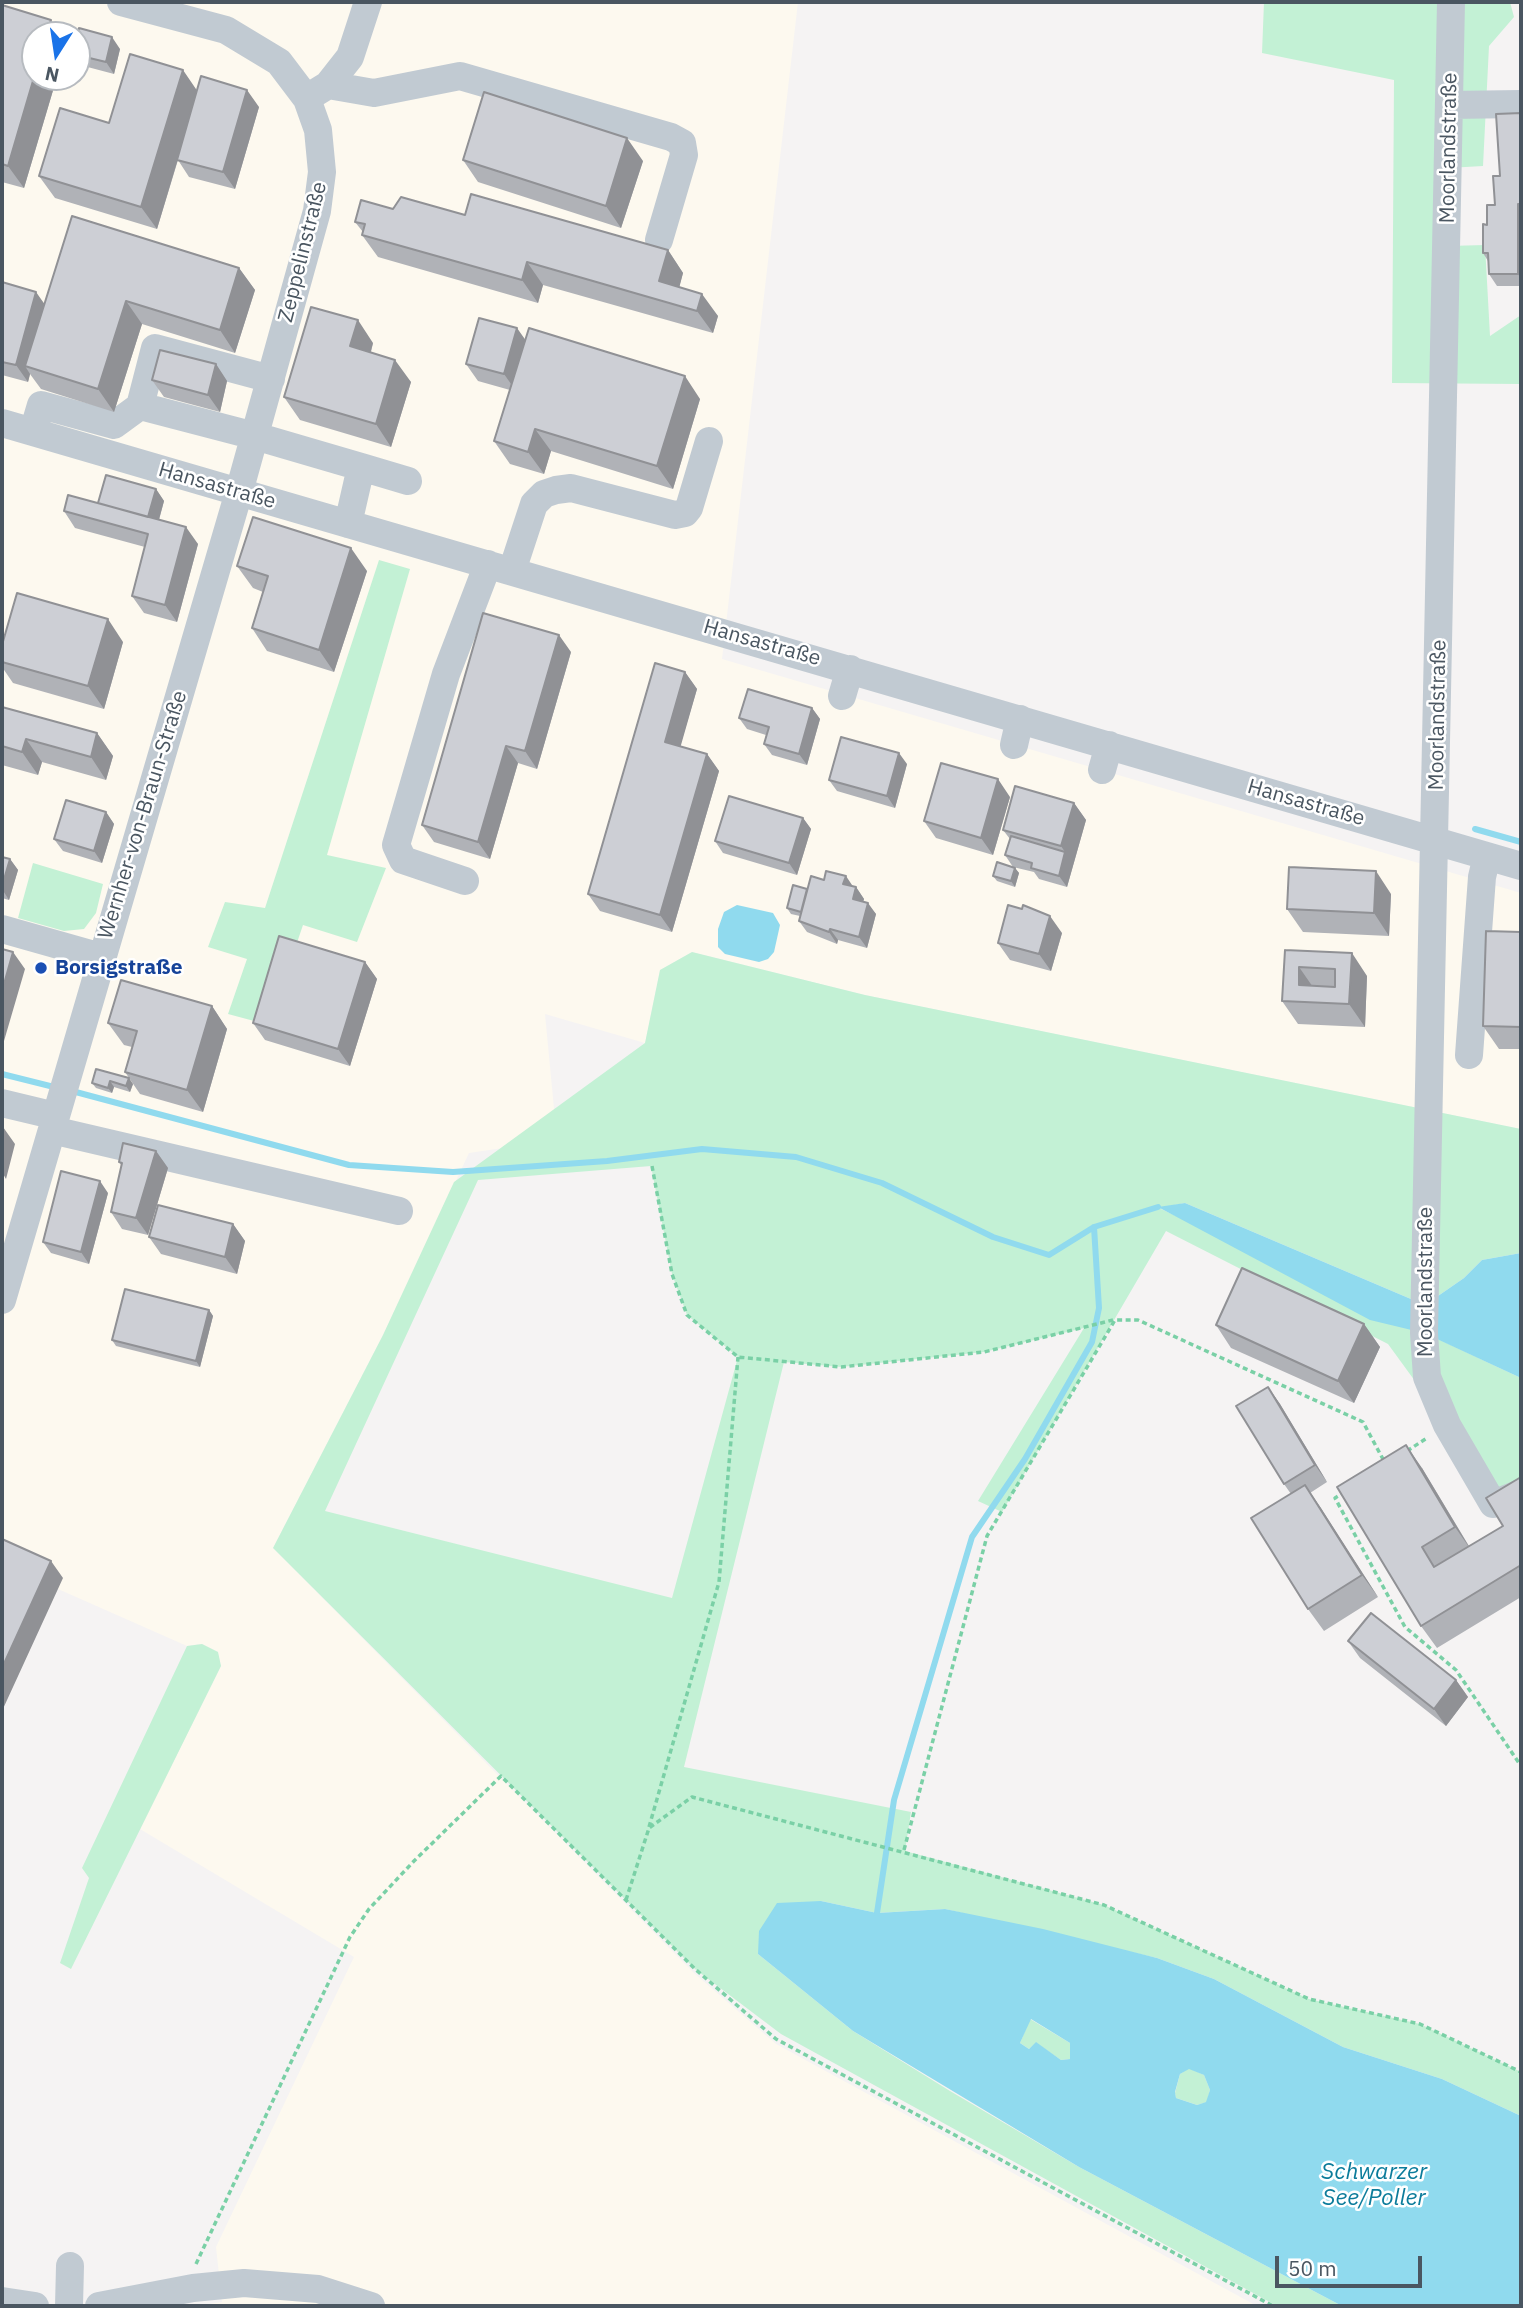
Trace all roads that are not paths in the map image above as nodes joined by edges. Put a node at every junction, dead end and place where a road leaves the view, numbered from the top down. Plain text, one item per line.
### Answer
1 (121, 2) edge
2 (368, 2) edge
3 (1451, 2) edge
4 (318, 92) junction
5 (1521, 104) edge
6 (1449, 105) junction
7 (659, 240) dead end
8 (271, 379) junction
9 (140, 406) junction
10 (2, 423) edge
11 (33, 432) junction
12 (255, 436) junction
13 (709, 441) dead end
14 (361, 467) junction
15 (408, 481) dead end
16 (239, 492) junction
17 (348, 524) junction
18 (500, 567) junction
19 (1432, 839) junction
20 (1487, 856) junction
21 (1521, 866) edge
22 (466, 881) dead end
23 (2, 929) edge
24 (101, 957) junction
25 (1469, 1055) dead end
26 (2, 1104) edge
27 (58, 1107) junction
28 (399, 1211) dead end
29 (13, 1221) edge
30 (2, 1300) edge
31 (1521, 1493) edge
32 (70, 2266) dead end
33 (2, 2301) edge
34 (357, 2304) edge
35 (36, 2306) edge
36 (69, 2306) edge
37 (99, 2306) edge

1 - 4 street, Zeppelinstraße
2 - 4 street
3 - 6 street, Moorlandstraße
4 - 7 street
4 - 8 street, Zeppelinstraße
5 - 6 street
6 - 19 street, Moorlandstraße
8 - 9 street
8 - 12 street, Zeppelinstraße
9 - 11 street
9 - 12 street
10 - 11 street, Hansastraße
11 - 16 street, Hansastraße
12 - 14 street
12 - 16 street, Zeppelinstraße
13 - 18 street
14 - 15 street
14 - 17 street
16 - 17 street, Hansastraße
16 - 24 street, Wernher-von-Braun-Straße
17 - 18 street, Hansastraße
18 - 19 street, Hansastraße
18 - 22 street
19 - 20 street, Hansastraße
19 - 31 street, Moorlandstraße
20 - 21 street, Hansastraße
20 - 25 street
23 - 24 street
24 - 27 street, Wernher-von-Braun-Straße
26 - 27 street
27 - 28 street
27 - 29 street, Wernher-von-Braun-Straße
29 - 30 street, Wernher-von-Braun-Straße
32 - 36 street
33 - 35 street
34 - 37 street

